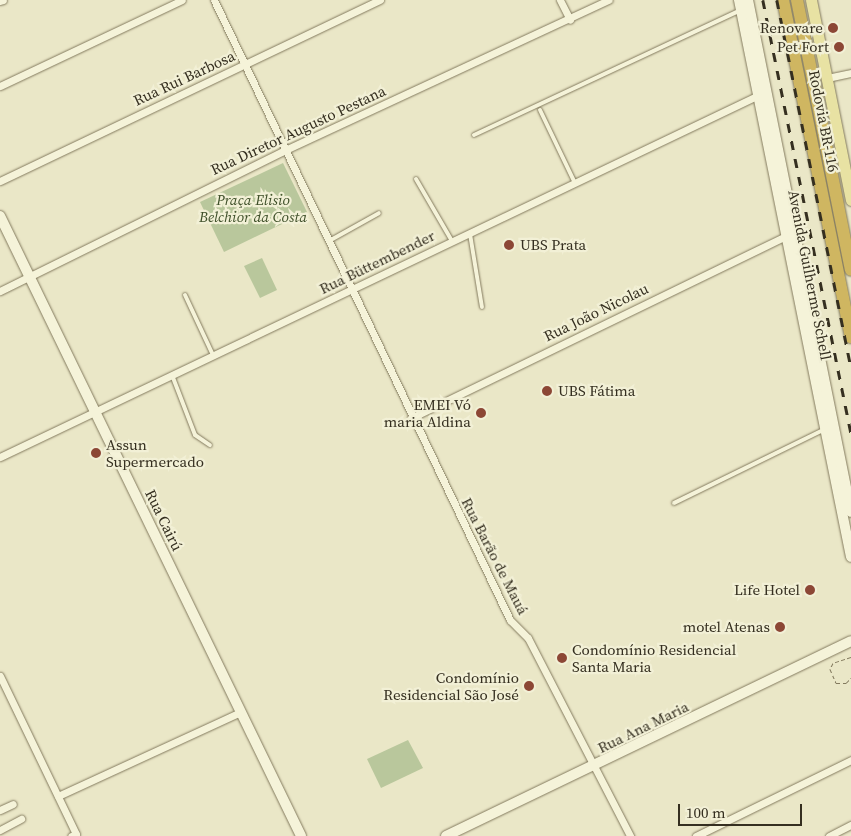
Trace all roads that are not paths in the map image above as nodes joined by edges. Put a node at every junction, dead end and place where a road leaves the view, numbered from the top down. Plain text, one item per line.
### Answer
1 (182, 0) edge
2 (214, 0) edge
3 (380, 0) edge
4 (560, 0) edge
5 (610, 0) edge
6 (748, 0) edge
7 (783, 0) edge
8 (797, 0) edge
9 (811, 0) edge
10 (740, 5) edge
11 (570, 20) junction
12 (242, 66) junction
13 (851, 73) edge
14 (827, 78) junction
15 (0, 86) edge
16 (762, 94) junction
17 (540, 110) dead end
18 (474, 135) dead end
19 (283, 151) junction
20 (416, 179) dead end
21 (0, 181) edge
22 (575, 183) junction
23 (851, 200) edge
24 (379, 213) dead end
25 (0, 216) edge
26 (470, 234) junction
27 (790, 234) junction
28 (452, 241) junction
29 (327, 242) junction
30 (851, 270) edge
31 (30, 277) junction
32 (350, 290) junction
33 (0, 291) edge
34 (185, 295) dead end
35 (482, 307) dead end
36 (851, 337) edge
37 (214, 355) junction
38 (172, 375) junction
39 (95, 412) junction
40 (411, 418) junction
41 (829, 427) junction
42 (210, 445) dead end
43 (0, 457) edge
44 (674, 503) dead end
45 (851, 512) edge
46 (851, 557) edge
47 (851, 641) edge
48 (0, 676) edge
49 (241, 712) junction
50 (851, 760) edge
51 (595, 767) junction
52 (58, 796) junction
53 (13, 804) dead end
54 (0, 810) edge
55 (21, 819) dead end
56 (851, 825) edge
57 (0, 830) edge
58 (71, 836) edge
59 (301, 836) edge
60 (446, 836) edge
61 (630, 836) edge
62 (696, 836) edge
63 (829, 836) edge

1 - 15 street
2 - 12 street, Rua Barão de Mauá
3 - 12 street, Rua Rui Barbosa
4 - 11 street
5 - 11 street, Rua Diretor Augusto Pestana
6 - 16 main road, Avenida Guilherme Schell
7 - 36 highway, Rodovia BR-116
8 - 30 highway, Rodovia BR-116
9 - 14 main road
10 - 16 main road, Avenida Guilherme Schell
10 - 18 lane
11 - 19 street, Rua Diretor Augusto Pestana
12 - 19 street, Rua Barão de Mauá
12 - 21 street, Rua Rui Barbosa
13 - 14 street
14 - 23 main road
16 - 22 street, Rua Büttembender
16 - 27 main road, Avenida Guilherme Schell
17 - 22 lane
19 - 29 street, Rua Barão de Mauá
19 - 31 street, Rua Diretor Augusto Pestana
20 - 28 lane
22 - 26 street, Rua Büttembender
24 - 29 lane
25 - 31 main road, Rua Cairú
26 - 28 street, Rua Büttembender
26 - 35 lane
27 - 40 street, Rua João Nicolau
27 - 41 main road, Avenida Guilherme Schell
28 - 32 street, Rua Büttembender
29 - 32 street, Rua Barão de Mauá
31 - 33 street, Rua Diretor Augusto Pestana
31 - 39 main road, Rua Cairú
32 - 37 street, Rua Büttembender
32 - 40 street, Rua Barão de Mauá
34 - 37 lane
37 - 38 street, Rua Büttembender
38 - 39 street, Rua Büttembender
38 - 42 lane
39 - 43 street, Rua Büttembender
39 - 49 main road, Rua Cairú
40 - 51 street, Rua Barão de Mauá
41 - 44 lane
41 - 45 main road, Avenida Guilherme Schell
41 - 46 main road, Avenida Guilherme Schell
47 - 51 main road, Rua Ana Maria
48 - 52 street
49 - 52 street
49 - 59 main road, Rua Cairú
50 - 62 street
51 - 60 main road, Rua Ana Maria
51 - 61 street, Rua Barão de Mauá
52 - 58 street
53 - 54 street
55 - 57 street
56 - 63 street

